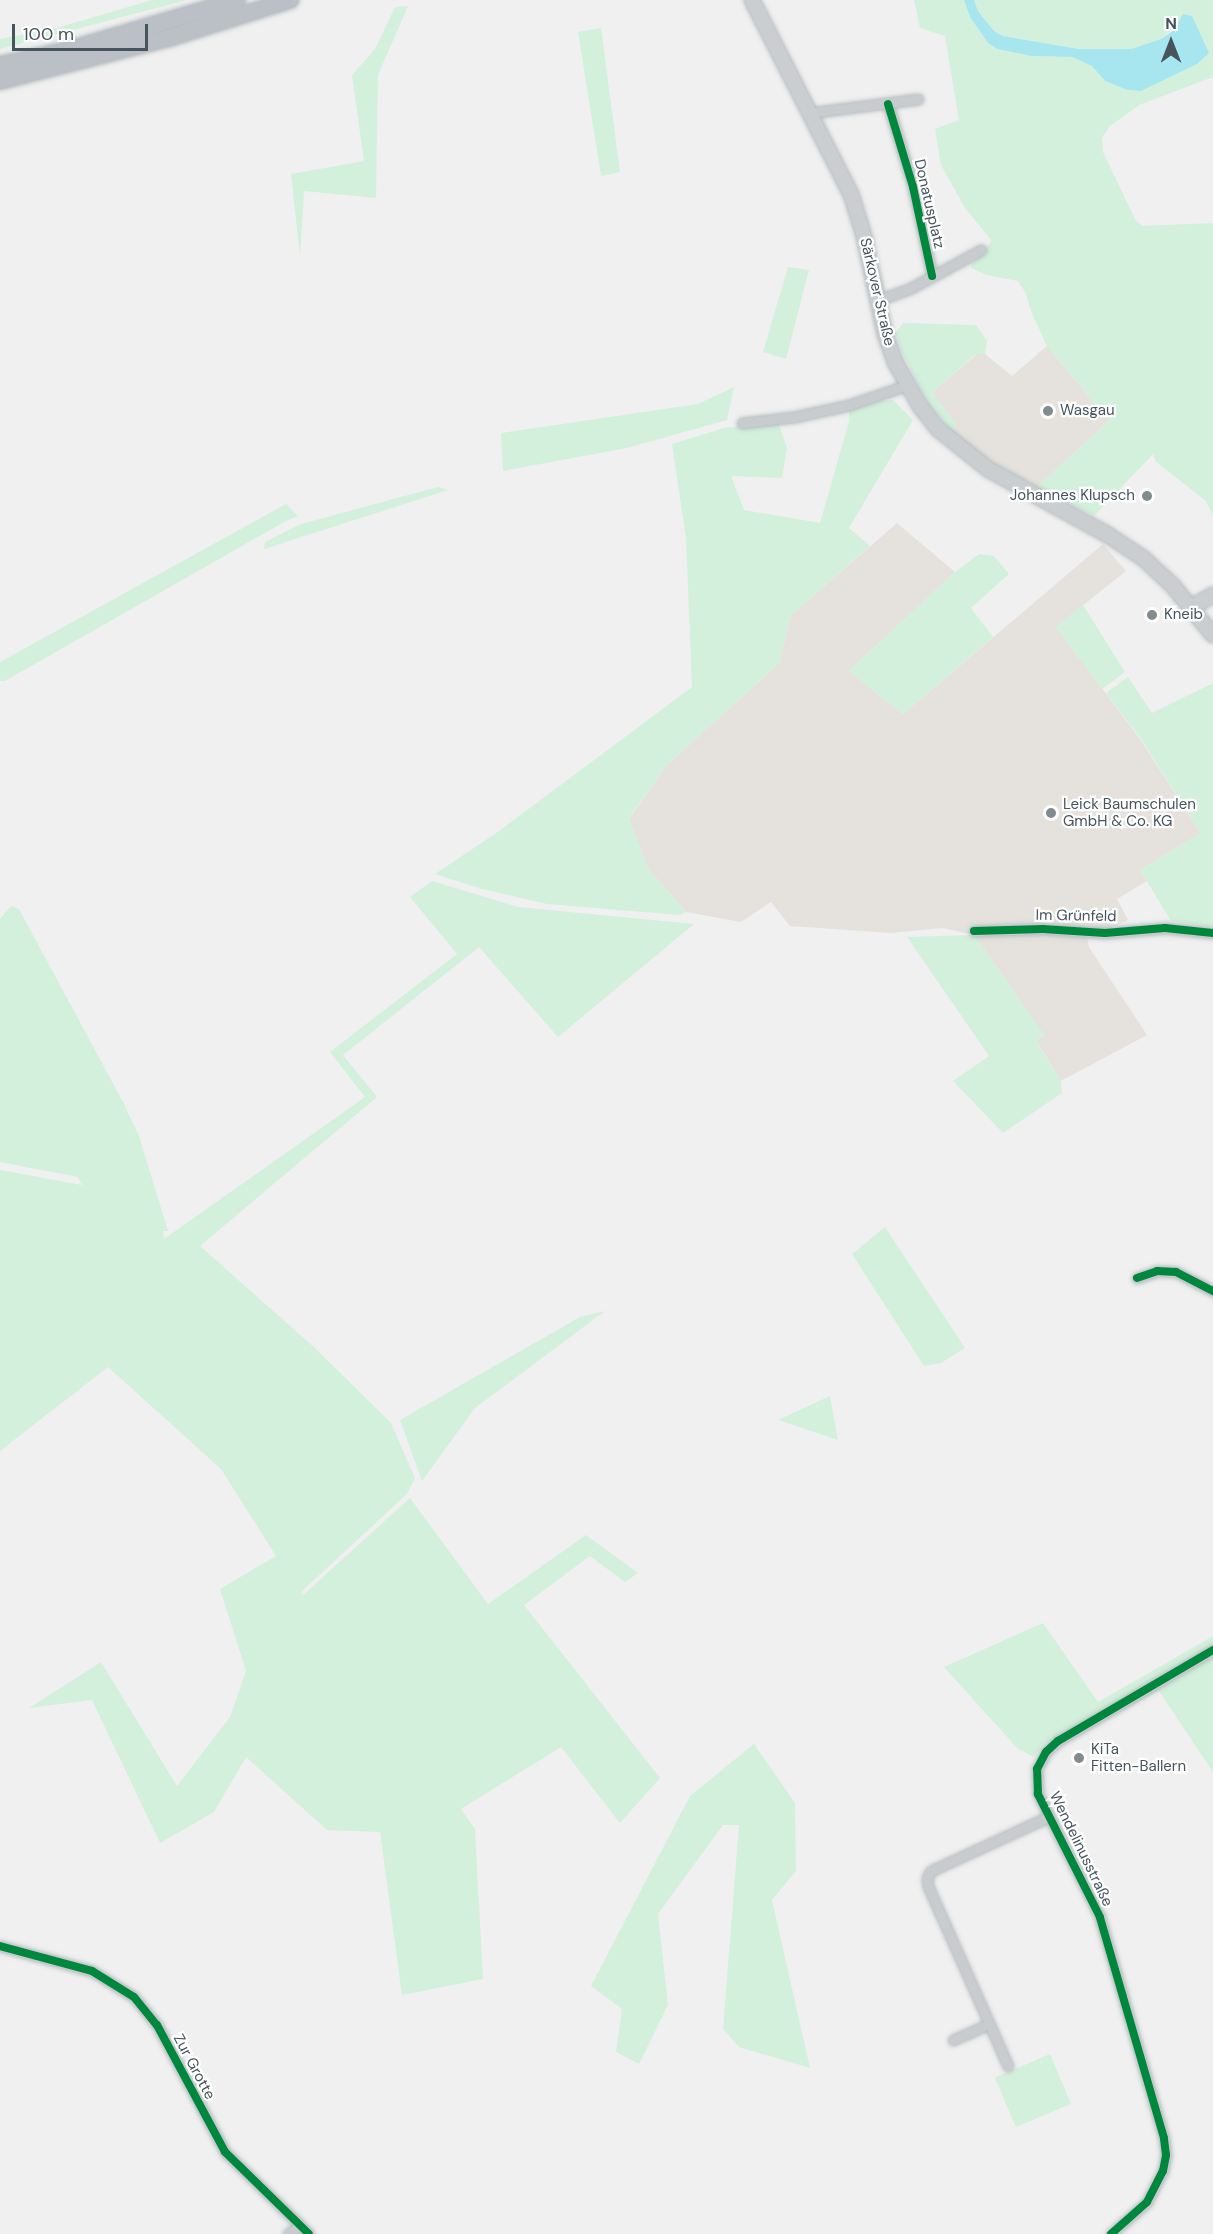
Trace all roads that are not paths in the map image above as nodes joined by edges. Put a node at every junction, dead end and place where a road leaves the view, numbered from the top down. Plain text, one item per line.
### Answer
1 (237, 0) edge
2 (290, 0) edge
3 (753, 0) edge
4 (0, 65) edge
5 (0, 81) edge
6 (918, 99) dead end
7 (888, 104) junction
8 (809, 113) junction
9 (981, 250) dead end
10 (932, 276) junction
11 (876, 301) junction
12 (907, 385) junction
13 (742, 423) dead end
14 (1213, 595) edge
15 (1192, 607) junction
16 (1213, 635) edge
17 (974, 931) dead end
18 (1213, 933) edge
19 (1137, 1278) dead end
20 (1213, 1291) edge
21 (1213, 1650) edge
22 (1048, 1817) junction
23 (0, 1946) edge
24 (989, 2024) junction
25 (953, 2040) dead end
26 (1008, 2066) dead end
27 (300, 2226) junction
28 (288, 2234) edge
29 (309, 2234) edge
30 (1111, 2234) edge

1 - 4 highway
2 - 5 highway
3 - 8 main road, Särkover Straße
6 - 7 street
7 - 8 street
7 - 10 street, Donatusplatz
8 - 11 main road, Särkover Straße
9 - 10 street, Donatusplatz
10 - 11 street, Donatusplatz
11 - 12 main road, Särkover Straße
12 - 13 street
12 - 15 main road, Särkover Straße
14 - 15 main road
15 - 16 main road, Särkover Straße
17 - 18 street, Im Grünfeld
19 - 20 street
21 - 22 street, Wendelinusstraße
22 - 24 street
22 - 30 street, Wendelinusstraße
23 - 27 street, Zur Grotte
24 - 25 street
24 - 26 street
27 - 28 street
27 - 29 street, Zur Grotte

